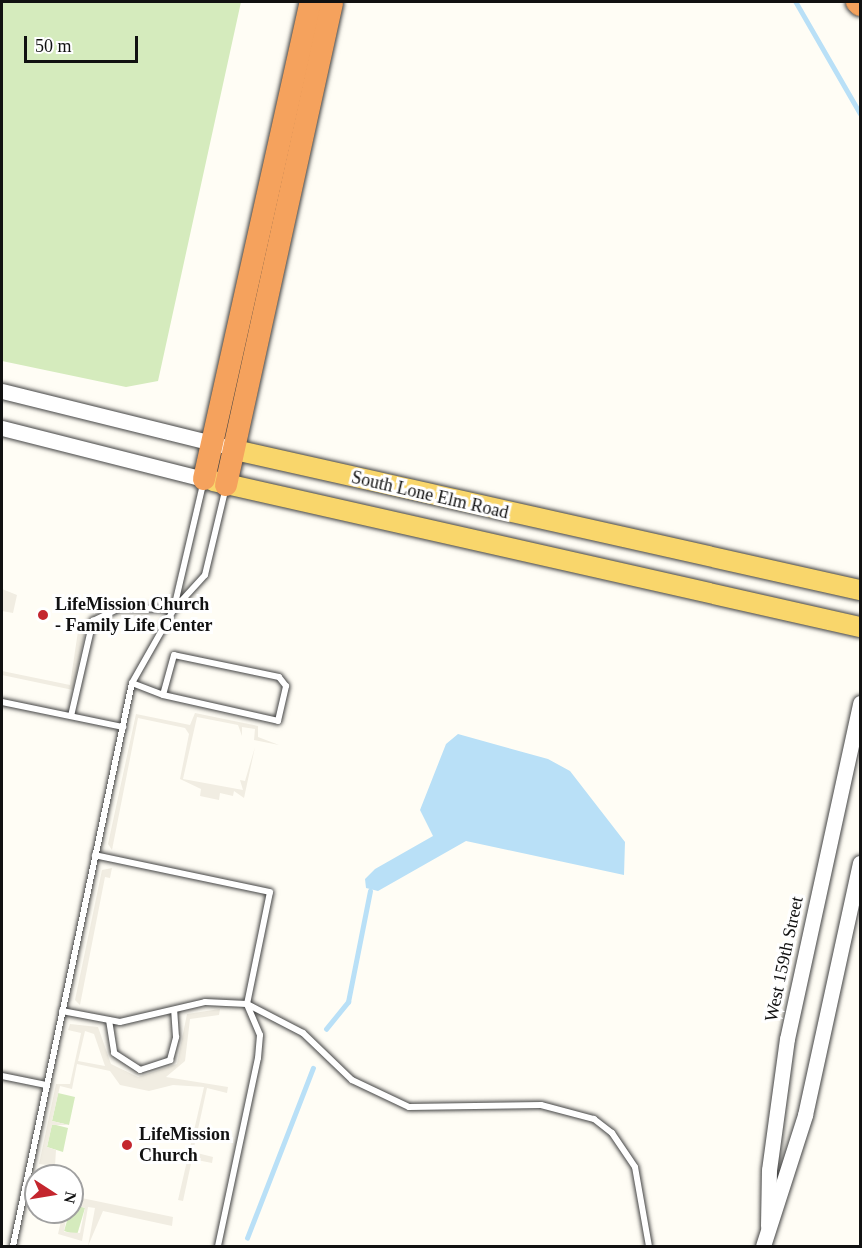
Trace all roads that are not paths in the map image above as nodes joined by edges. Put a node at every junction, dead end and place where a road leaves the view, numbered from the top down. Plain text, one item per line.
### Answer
1 (311, 2) edge
2 (332, 2) edge
3 (857, 2) edge
4 (861, 5) edge
5 (2, 391) edge
6 (2, 428) edge
7 (214, 443) junction
8 (236, 450) junction
9 (204, 479) junction
10 (226, 485) junction
11 (861, 590) edge
12 (174, 609) junction
13 (861, 627) edge
14 (132, 683) junction
15 (163, 695) junction
16 (2, 702) edge
17 (861, 703) edge
18 (71, 717) junction
19 (123, 727) junction
20 (95, 855) junction
21 (861, 862) edge
22 (247, 1004) junction
23 (174, 1010) junction
24 (62, 1011) junction
25 (109, 1020) junction
26 (2, 1076) edge
27 (46, 1085) junction
28 (768, 1226) junction
29 (13, 1246) edge
30 (218, 1246) edge
31 (649, 1246) edge
32 (763, 1246) edge

1 - 7 highway
2 - 8 highway
3 - 4 highway
5 - 7 street, South Lone Elm Road
6 - 9 street, South Lone Elm Road
7 - 8 street, South Lone Elm Road
7 - 9 highway
8 - 10 highway
8 - 11 main road, South Lone Elm Road
9 - 10 main road, South Lone Elm Road
9 - 12 lane
10 - 12 lane
10 - 13 main road, South Lone Elm Road
12 - 14 lane
12 - 18 lane
14 - 15 lane
14 - 19 lane
15 - 15 lane
16 - 18 lane
17 - 28 street, West 159th Street
18 - 19 lane
19 - 20 lane
20 - 22 lane
20 - 24 lane
21 - 28 street, West 159th Street
22 - 23 lane
22 - 30 lane
22 - 31 lane
23 - 25 lane
23 - 25 lane
24 - 25 lane
24 - 27 lane
26 - 27 lane
27 - 29 lane
28 - 32 street, West 159th Street

